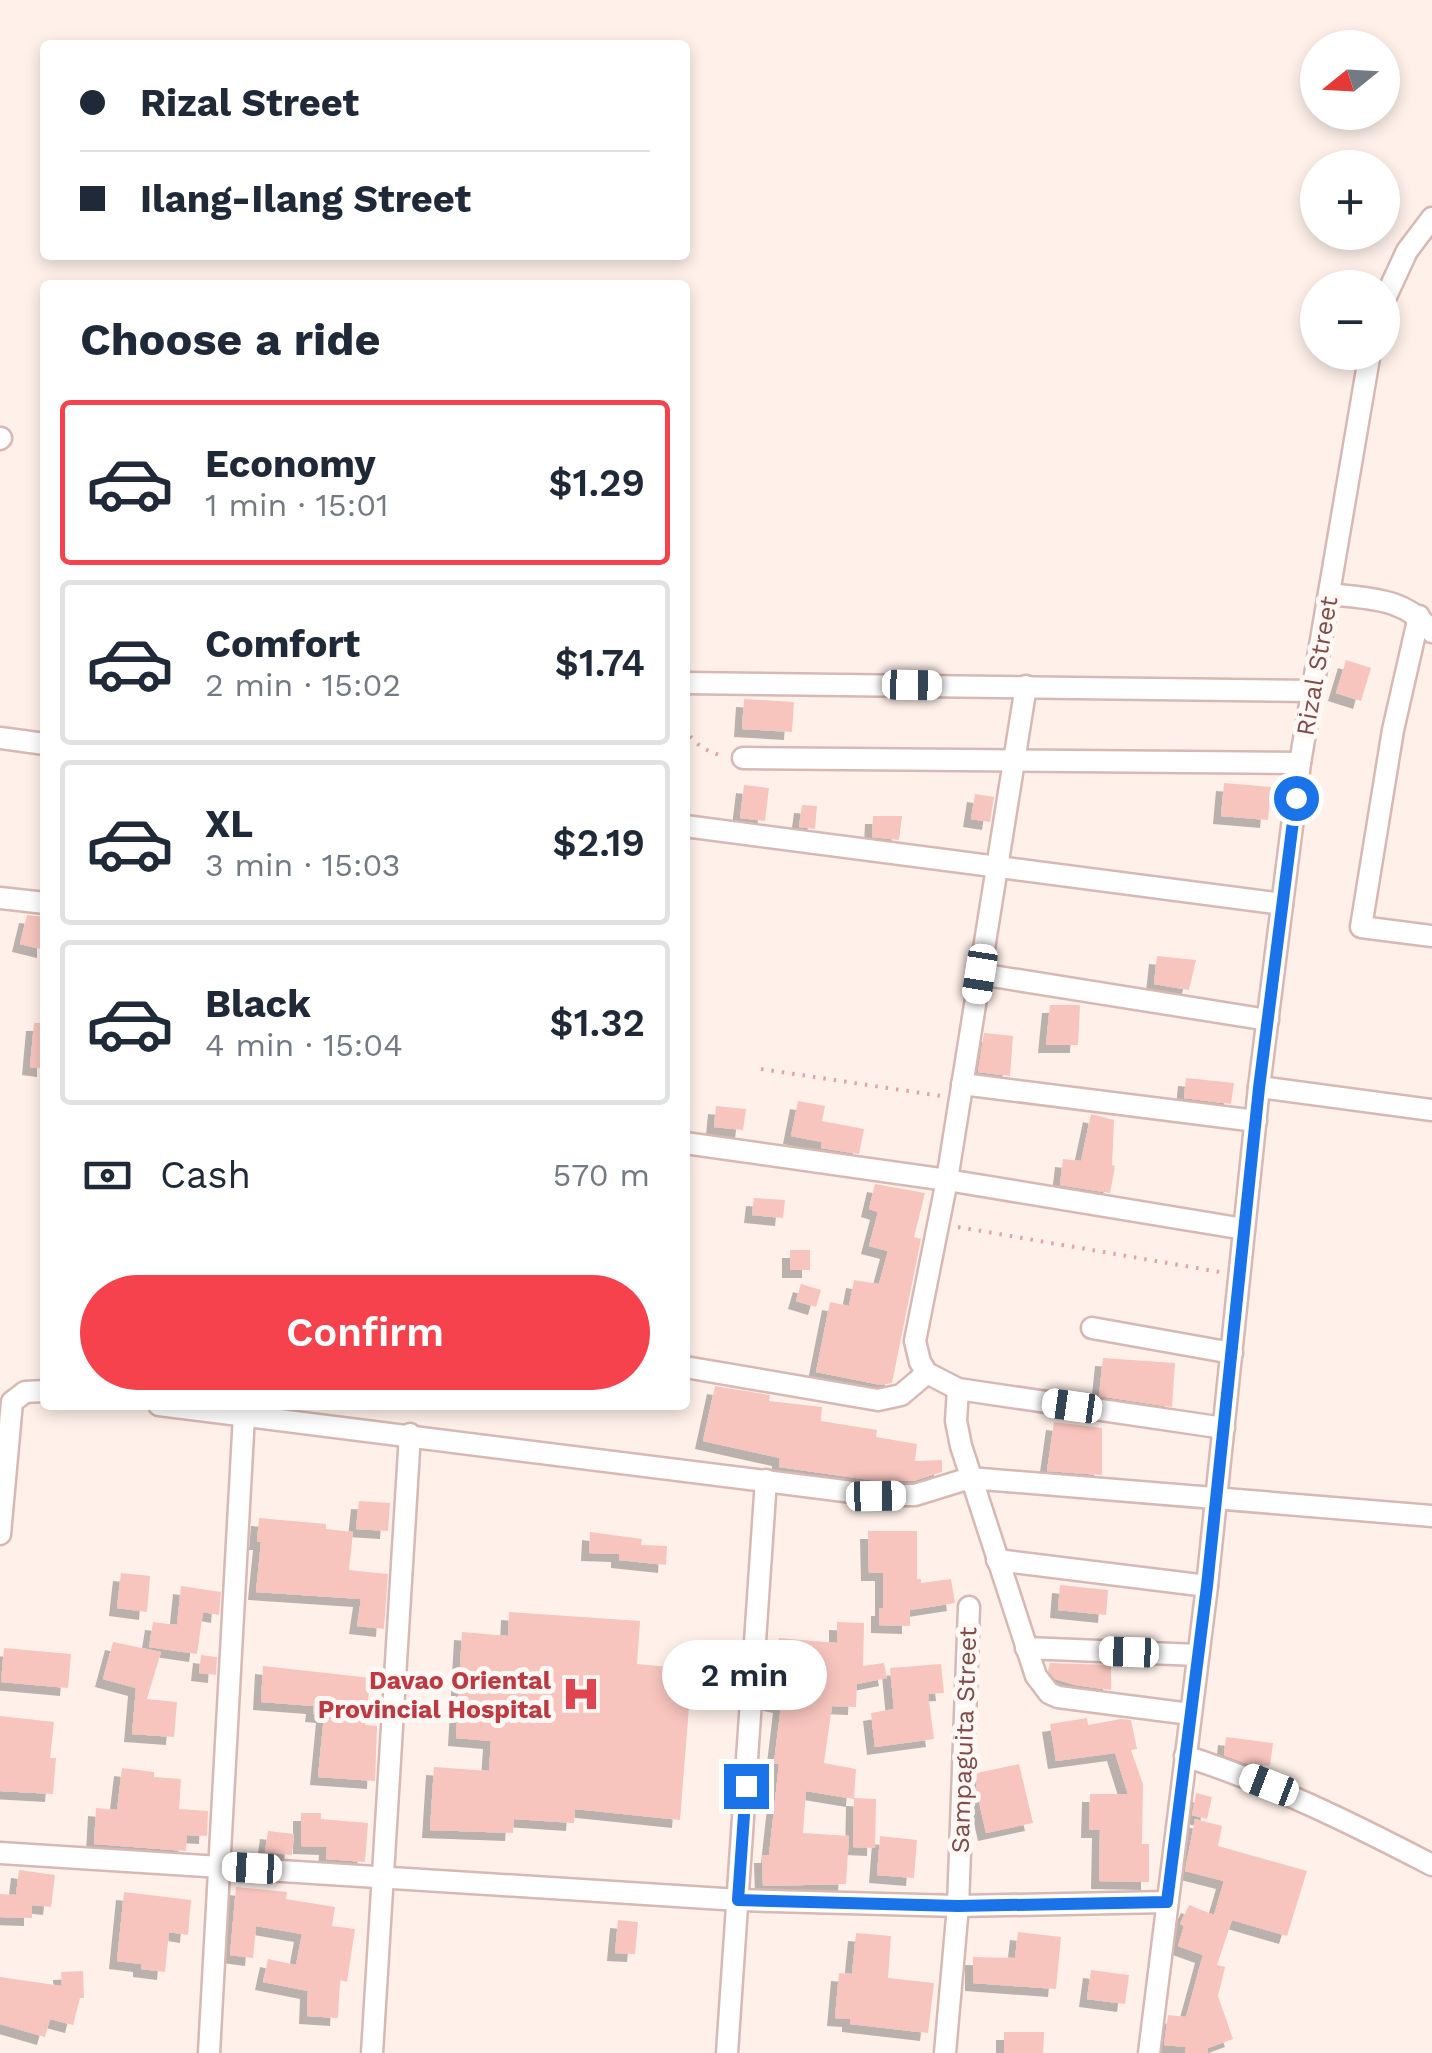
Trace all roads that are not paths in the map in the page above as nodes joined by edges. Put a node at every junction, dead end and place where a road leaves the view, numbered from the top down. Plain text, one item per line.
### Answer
1 (1432, 218) edge
2 (1399, 270) edge
3 (1367, 370) edge
4 (1329, 594) junction
5 (1426, 624) edge
6 (690, 683) edge
7 (1026, 686) junction
8 (1311, 691) junction
9 (0, 738) edge
10 (40, 743) edge
11 (742, 758) road end
12 (1014, 760) junction
13 (1300, 763) junction
14 (690, 827) edge
15 (997, 869) junction
16 (0, 898) edge
17 (40, 903) edge
18 (1282, 904) junction
19 (1432, 936) edge
20 (980, 974) junction
21 (1268, 1020) junction
22 (1259, 1088) junction
23 (961, 1091) junction
24 (1432, 1110) edge
25 (1256, 1121) junction
26 (690, 1144) edge
27 (947, 1180) junction
28 (1244, 1229) junction
29 (1092, 1328) dead end
30 (1232, 1353) junction
31 (690, 1368) edge
32 (927, 1373) junction
33 (958, 1389) junction
34 (40, 1392) edge
35 (202, 1410) edge
36 (244, 1415) junction
37 (1224, 1428) junction
38 (410, 1434) junction
39 (970, 1478) junction
40 (766, 1480) junction
41 (1217, 1499) junction
42 (1432, 1516) edge
43 (0, 1534) edge
44 (997, 1560) junction
45 (1207, 1586) junction
46 (968, 1607) dead end
47 (1026, 1648) junction
48 (1198, 1655) junction
49 (1190, 1714) junction
50 (1185, 1756) junction
51 (0, 1853) edge
52 (1432, 1865) edge
53 (219, 1866) junction
54 (383, 1877) junction
55 (738, 1900) junction
56 (1167, 1902) junction
57 (958, 1906) junction
58 (209, 2053) edge
59 (372, 2053) edge
60 (726, 2053) edge
61 (945, 2053) edge
62 (1149, 2053) edge

1 - 2 street
3 - 4 street, Rizal Street
4 - 5 street
4 - 8 street, Rizal Street
5 - 19 street
6 - 7 street
7 - 8 street
7 - 12 street
8 - 13 street, Rizal Street
9 - 10 street
11 - 12 street
12 - 13 street
12 - 15 street
13 - 18 street, Rizal Street
14 - 15 street
15 - 18 street
15 - 20 street
16 - 17 street
18 - 21 street, Rizal Street
20 - 21 street
20 - 23 street
21 - 22 street, Rizal Street
22 - 24 street
22 - 25 street, Rizal Street
23 - 25 street
23 - 27 street
25 - 28 street, Rizal Street
26 - 27 street
27 - 28 street
27 - 32 street
28 - 30 street, Rizal Street
29 - 30 street
30 - 37 street, Rizal Street
31 - 32 street
32 - 33 street
33 - 37 street
33 - 39 street
34 - 43 street
35 - 36 street
36 - 38 street
36 - 53 street
37 - 41 street, Rizal Street
38 - 40 street
38 - 54 street
39 - 40 street
39 - 41 street
39 - 44 street
40 - 55 street
41 - 42 street
41 - 45 street, Rizal Street
44 - 45 street
44 - 47 street
45 - 48 street, Rizal Street
46 - 57 street, Sampaguita Street
47 - 48 street
47 - 49 street
48 - 49 street, Rizal Street
49 - 50 street, Rizal Street
50 - 52 street
50 - 56 street, Rizal Street
51 - 53 street
53 - 54 street
53 - 58 street
54 - 55 street
54 - 59 street
55 - 57 street
55 - 60 street
56 - 57 street
56 - 62 street, Rizal Street
57 - 61 street, Sampaguita Street

